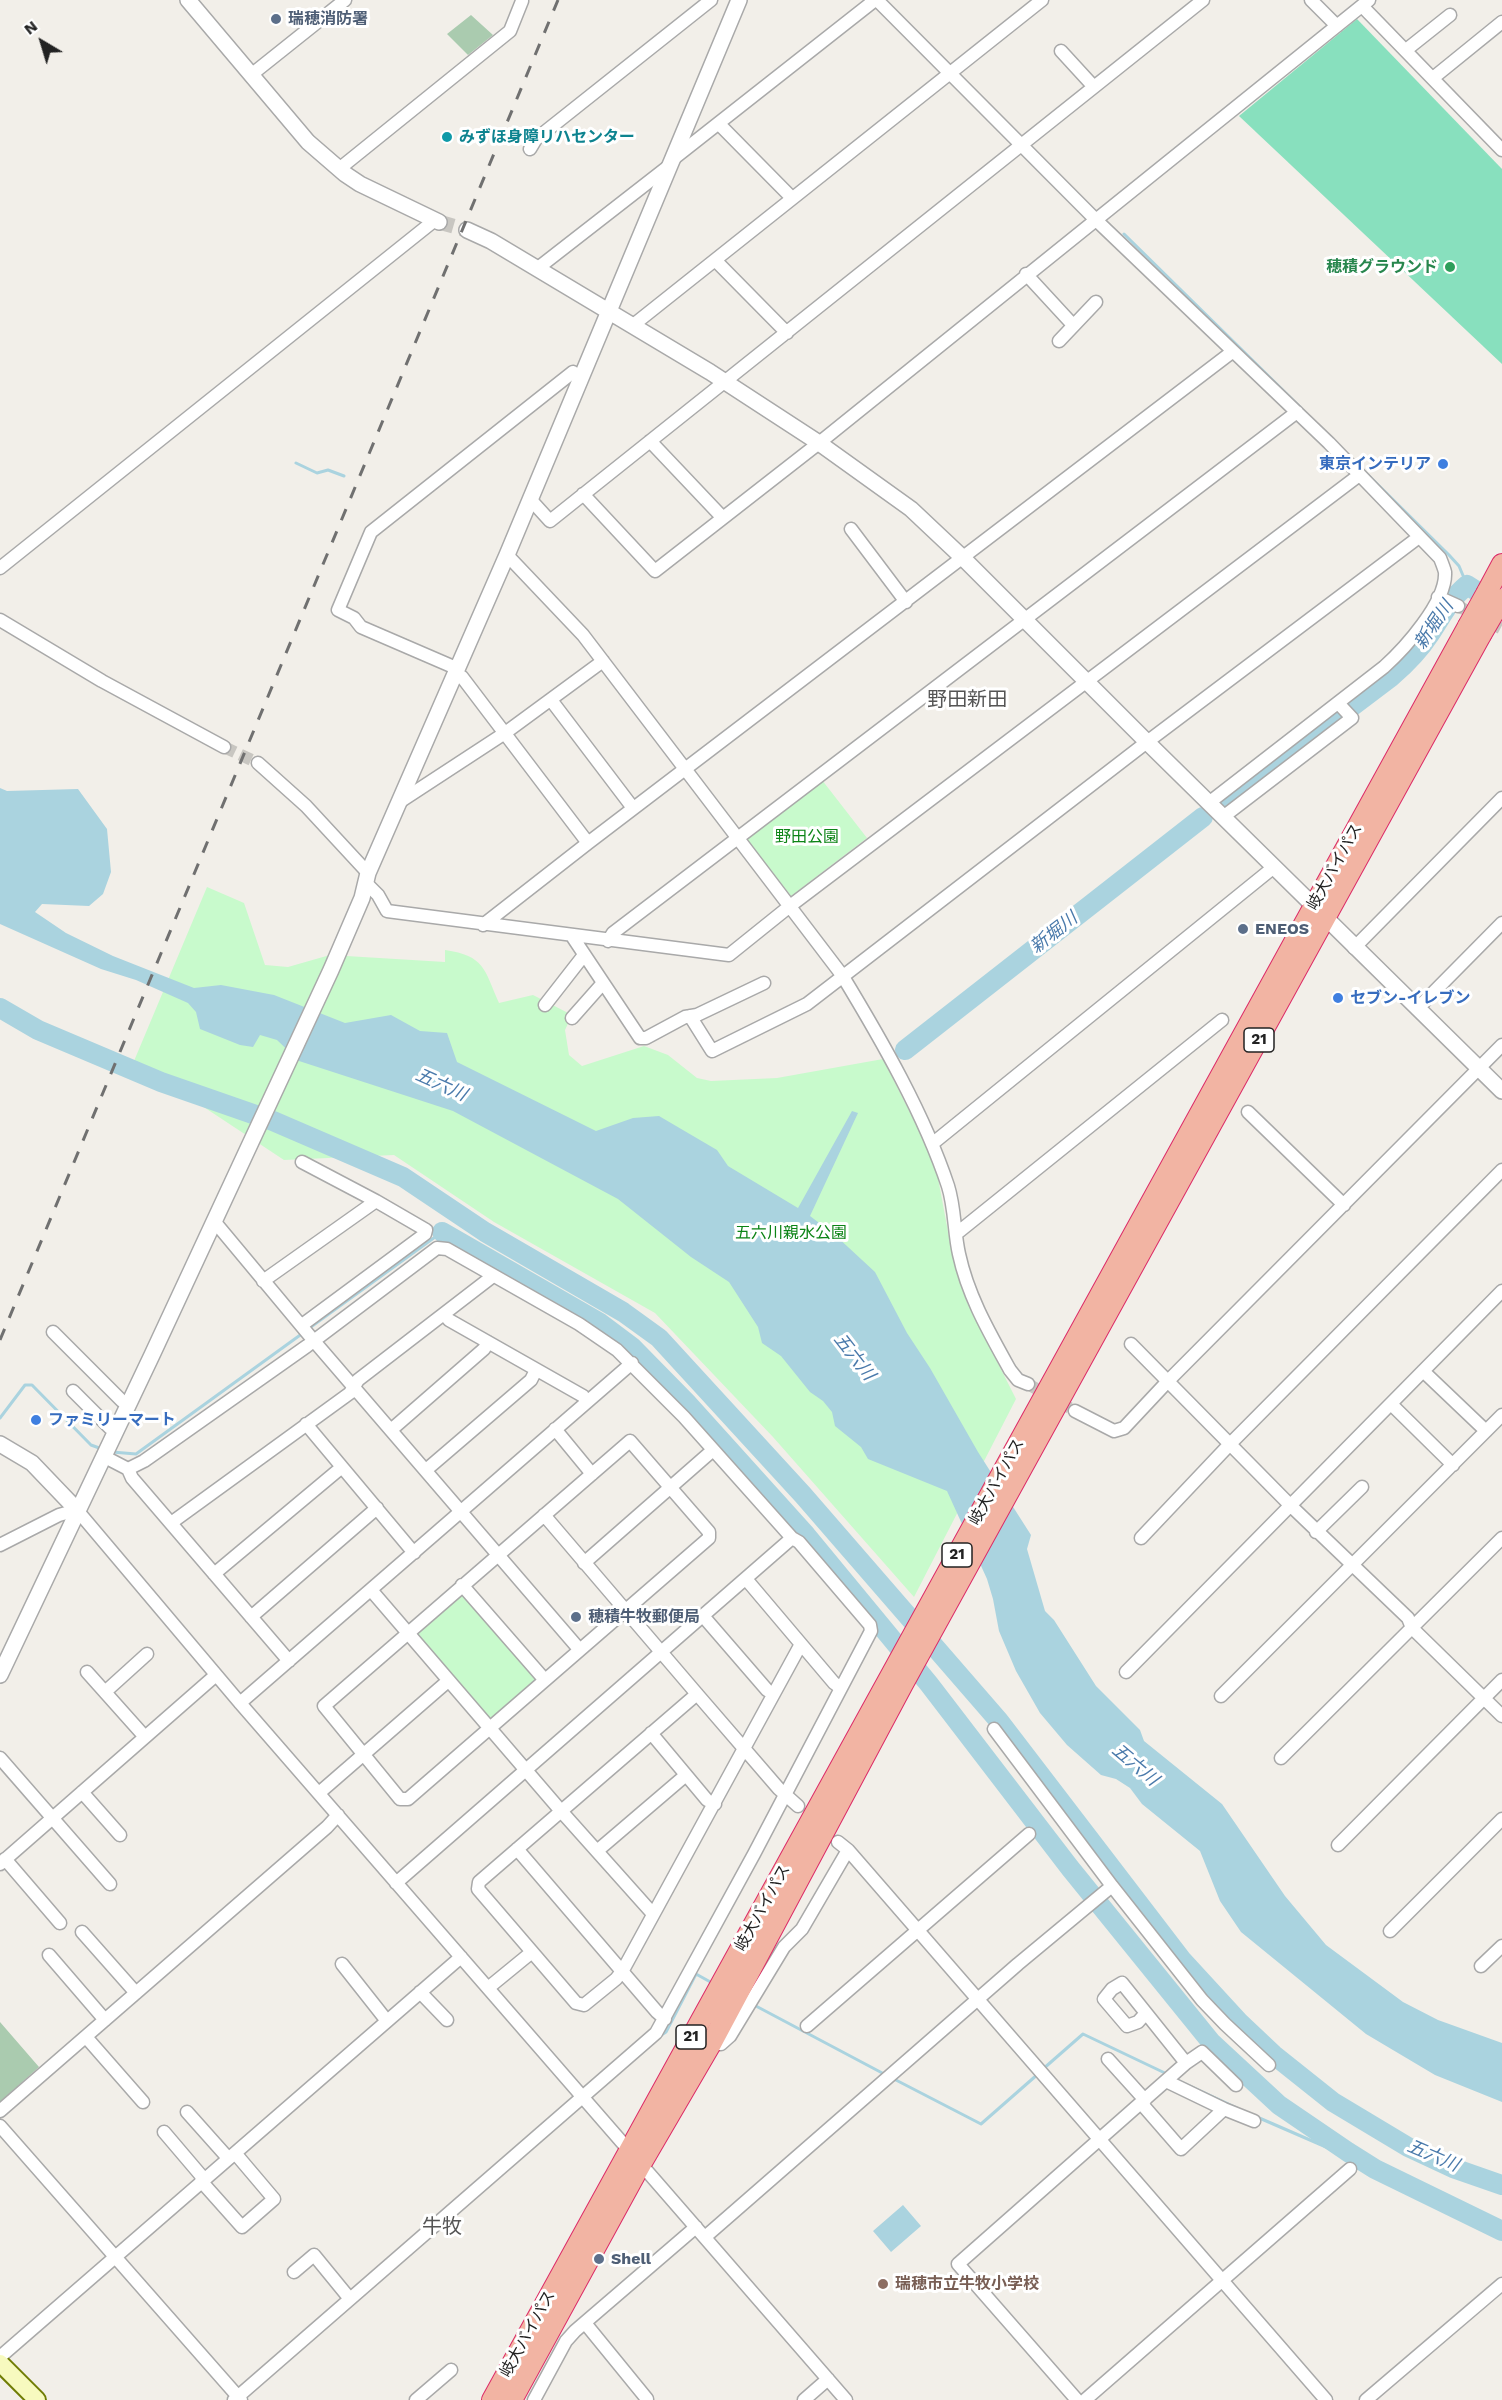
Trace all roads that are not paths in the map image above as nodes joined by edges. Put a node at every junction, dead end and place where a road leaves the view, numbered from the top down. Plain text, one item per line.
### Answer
1 (188, 0) edge
2 (345, 0) edge
3 (711, 0) edge
4 (739, 0) edge
5 (876, 0) edge
6 (1042, 0) edge
7 (1203, 0) edge
8 (1311, 0) edge
9 (522, 1) edge
10 (1365, 3) edge
11 (1450, 15) dead end
12 (1502, 22) edge
13 (1337, 26) junction
14 (1406, 50) junction
15 (1060, 51) dead end
16 (950, 73) junction
17 (251, 75) junction
18 (1433, 78) junction
19 (1094, 87) junction
20 (719, 124) junction
21 (1022, 144) junction
22 (530, 149) dead end
23 (1502, 150) edge
24 (671, 162) junction
25 (339, 169) junction
26 (792, 198) junction
27 (1095, 219) junction
28 (437, 221) joint
29 (467, 230) tunnel mouth
30 (715, 260) junction
31 (538, 268) junction
32 (1026, 274) junction
33 (1096, 302) dead end
34 (609, 312) junction
35 (1073, 325) junction
36 (632, 326) junction
37 (787, 333) junction
38 (1059, 341) dead end
39 (1232, 352) junction
40 (573, 372) dead end
41 (725, 382) junction
42 (1297, 412) junction
43 (650, 441) junction
44 (819, 443) junction
45 (1358, 476) junction
46 (583, 494) junction
47 (530, 499) junction
48 (722, 517) junction
49 (851, 529) dead end
50 (1419, 537) junction
51 (507, 555) junction
52 (963, 558) junction
53 (1502, 564) edge
54 (0, 568) edge
55 (1494, 596) edge
56 (1441, 598) junction
57 (906, 602) junction
58 (1458, 606) tunnel mouth
59 (1024, 619) junction
60 (0, 620) edge
61 (603, 661) junction
62 (456, 671) junction
63 (1086, 682) junction
64 (551, 700) junction
65 (1338, 703) junction
66 (505, 733) junction
67 (1147, 742) junction
68 (224, 747) tunnel mouth
69 (258, 763) tunnel mouth
70 (685, 768) junction
71 (1502, 798) edge
72 (1210, 802) junction
73 (398, 803) junction
74 (633, 808) junction
75 (1224, 817) junction
76 (738, 838) junction
77 (588, 843) junction
78 (1274, 867) junction
79 (367, 878) junction
80 (790, 906) junction
81 (1321, 911) junction
82 (1502, 923) edge
83 (483, 925) junction
84 (572, 936) junction
85 (608, 941) junction
86 (1354, 948) junction
87 (584, 955) junction
88 (843, 975) junction
89 (603, 982) junction
90 (764, 983) dead end
91 (545, 1005) dead end
92 (1417, 1009) junction
93 (690, 1016) junction
94 (572, 1018) dead end
95 (1222, 1020) dead end
96 (1502, 1045) edge
97 (1479, 1068) junction
98 (1502, 1091) edge
99 (1248, 1112) dead end
100 (932, 1144) junction
101 (302, 1162) dead end
102 (1502, 1170) edge
103 (376, 1201) junction
104 (1344, 1205) junction
105 (214, 1221) junction
106 (956, 1234) junction
107 (493, 1276) junction
108 (263, 1281) junction
109 (1502, 1291) edge
110 (444, 1314) junction
111 (302, 1325) junction
112 (53, 1332) dead end
113 (314, 1341) junction
114 (488, 1342) junction
115 (1131, 1344) dead end
116 (632, 1363) junction
117 (536, 1370) junction
118 (1423, 1371) junction
119 (1168, 1381) junction
120 (1028, 1384) tunnel mouth
121 (354, 1386) junction
122 (73, 1391) dead end
123 (587, 1402) junction
124 (128, 1404) junction
125 (1391, 1404) junction
126 (1075, 1411) tunnel mouth
127 (1502, 1415) edge
128 (306, 1424) junction
129 (555, 1429) junction
130 (391, 1430) junction
131 (116, 1431) junction
132 (1486, 1431) junction
133 (0, 1444) edge
134 (1230, 1444) junction
135 (713, 1450) junction
136 (103, 1456) junction
137 (1453, 1465) junction
138 (342, 1467) junction
139 (128, 1469) junction
140 (426, 1470) junction
141 (592, 1473) junction
142 (1362, 1487) dead end
143 (670, 1488) junction
144 (1291, 1506) junction
145 (377, 1508) junction
146 (77, 1510) junction
147 (461, 1511) junction
148 (544, 1515) junction
149 (171, 1523) junction
150 (1316, 1532) junction
151 (792, 1538) junction
152 (1141, 1538) dead end
153 (1502, 1538) edge
154 (0, 1545) edge
155 (414, 1553) junction
156 (498, 1555) junction
157 (584, 1563) junction
158 (1353, 1567) junction
159 (214, 1574) junction
160 (746, 1579) junction
161 (462, 1585) junction
162 (371, 1590) junction
163 (625, 1609) junction
164 (703, 1616) junction
165 (251, 1617) junction
166 (1412, 1628) junction
167 (408, 1633) junction
168 (801, 1644) junction
169 (579, 1648) junction
170 (661, 1652) junction
171 (4, 1653) edge
172 (147, 1654) dead end
173 (289, 1661) junction
174 (87, 1672) dead end
175 (1126, 1672) dead end
176 (0, 1674) edge
177 (216, 1675) junction
178 (544, 1679) junction
179 (897, 1679) junction
180 (1502, 1680) edge
181 (448, 1681) junction
182 (841, 1688) junction
183 (105, 1692) junction
184 (696, 1694) junction
185 (773, 1694) junction
186 (1221, 1695) dead end
187 (1484, 1698) junction
188 (240, 1703) junction
189 (1502, 1716) edge
190 (489, 1727) junction
191 (994, 1729) dead end
192 (651, 1733) junction
193 (145, 1737) junction
194 (744, 1749) junction
195 (362, 1755) junction
196 (0, 1758) edge
197 (1281, 1758) dead end
198 (526, 1770) junction
199 (686, 1774) junction
200 (82, 1792) junction
201 (319, 1793) junction
202 (784, 1794) junction
203 (715, 1804) junction
204 (798, 1806) dead end
205 (561, 1811) junction
206 (338, 1815) junction
207 (53, 1818) junction
208 (1502, 1818) edge
209 (1029, 1834) dead end
210 (120, 1835) dead end
211 (1338, 1845) dead end
212 (518, 1849) junction
213 (597, 1851) junction
214 (3, 1862) edge
215 (396, 1883) junction
216 (110, 1884) dead end
217 (1112, 1886) junction
218 (653, 1914) junction
219 (60, 1923) dead end
220 (918, 1931) junction
221 (1390, 1931) dead end
222 (82, 1932) dead end
223 (1502, 1946) edge
224 (532, 1952) junction
225 (49, 1955) dead end
226 (461, 1957) junction
227 (342, 1964) dead end
228 (1481, 1966) dead end
229 (622, 1970) junction
230 (488, 1988) junction
231 (420, 1992) junction
232 (136, 1993) junction
233 (977, 1999) junction
234 (1146, 2013) dead end
235 (666, 2019) junction
236 (105, 2020) junction
237 (447, 2020) dead end
238 (387, 2021) junction
239 (807, 2026) dead end
240 (86, 2037) junction
241 (711, 2043) junction
242 (1108, 2059) dead end
243 (1269, 2065) dead end
244 (1175, 2073) junction
245 (1236, 2085) dead end
246 (582, 2097) junction
247 (143, 2102) dead end
248 (1143, 2102) junction
249 (1224, 2109) junction
250 (0, 2111) edge
251 (187, 2112) dead end
252 (1254, 2121) dead end
253 (0, 2126) edge
254 (164, 2132) dead end
255 (1100, 2141) junction
256 (231, 2156) junction
257 (635, 2157) junction
258 (1350, 2169) dead end
259 (203, 2180) junction
260 (700, 2232) junction
261 (116, 2256) junction
262 (294, 2272) dead end
263 (1223, 2281) junction
264 (1502, 2284) edge
265 (350, 2299) junction
266 (585, 2323) junction
267 (0, 2357) edge
268 (451, 2370) dead end
269 (4, 2373) edge
270 (828, 2379) junction
271 (643, 2398) edge
272 (238, 2399) edge
273 (37, 2400) edge
274 (416, 2400) edge
275 (492, 2400) edge
276 (512, 2400) edge
277 (534, 2400) edge
278 (804, 2400) edge
279 (846, 2400) edge
280 (1077, 2400) edge
281 (1085, 2400) edge
282 (1326, 2400) edge
283 (1366, 2400) edge

1 - 17 street
2 - 17 street
3 - 22 street
4 - 24 street
5 - 16 street
5 - 20 street
6 - 16 street
7 - 19 street
8 - 13 street
9 - 25 street
10 - 13 street
10 - 14 street
11 - 14 street
12 - 18 street
13 - 27 street
14 - 18 street
15 - 19 street
16 - 21 street
16 - 26 street
17 - 25 street
18 - 23 street
19 - 21 street
20 - 24 street
20 - 26 street
21 - 27 street
21 - 37 street
24 - 31 street
24 - 34 street
25 - 28 street
26 - 30 street
27 - 32 street
27 - 39 street
28 - 54 street
29 - 31 street
30 - 36 street
30 - 37 street
31 - 34 street
32 - 35 street
32 - 44 street
33 - 35 street
34 - 36 street
34 - 47 street
35 - 38 street
36 - 41 street
37 - 41 street
39 - 42 street
39 - 52 street
40 - 62 street
41 - 43 street
41 - 44 street
42 - 45 street
42 - 59 street
43 - 46 street
43 - 48 street
44 - 48 street
44 - 52 street
45 - 50 street
45 - 63 street
46 - 47 street
46 - 48 street
47 - 51 street
49 - 57 street
50 - 56 street
50 - 67 street
51 - 61 street
51 - 62 street
52 - 57 street
52 - 59 street
53 - 55 highway, 岐大バイパス / 21
55 - 81 highway, 岐大バイパス / 21, bridge
56 - 58 street
56 - 65 street
57 - 70 street
59 - 63 street
59 - 76 street
60 - 68 street
61 - 64 street
61 - 70 street
62 - 66 street
62 - 73 street
63 - 67 street
63 - 80 street
64 - 66 street
64 - 74 street
65 - 72 street
65 - 75 street
66 - 73 street
66 - 77 street
67 - 72 street
67 - 88 street
69 - 79 street
70 - 74 street
70 - 76 street
71 - 86 street
72 - 75 street
73 - 79 street
74 - 77 street
75 - 78 street
76 - 80 street
76 - 85 street
77 - 83 street
78 - 81 street
78 - 100 street
79 - 83 street
79 - 105 street
80 - 85 street
80 - 88 street
81 - 86 street
81 - 179 highway, 岐大バイパス / 21
82 - 92 street
83 - 84 street
84 - 85 street
84 - 87 street
86 - 92 street
87 - 89 street
87 - 91 street
88 - 93 street
88 - 100 street
89 - 93 street
89 - 94 street
90 - 93 street
92 - 97 street
95 - 106 street
96 - 97 street
97 - 98 street
97 - 104 street
99 - 104 street
100 - 106 street
101 - 103 street
102 - 134 street
103 - 108 street
103 - 111 street
104 - 119 street
105 - 108 street
105 - 124 street
106 - 120 street
107 - 110 street
107 - 113 street
107 - 116 street
108 - 111 street
109 - 118 street
110 - 114 street
110 - 121 street
111 - 113 street
112 - 124 street
113 - 121 street
113 - 139 street
114 - 117 street
114 - 130 street
115 - 119 street
116 - 123 street
116 - 135 street
117 - 123 street
117 - 140 street
118 - 125 street
118 - 132 street
119 - 126 street
119 - 134 street
121 - 128 street
121 - 130 street
122 - 131 street
123 - 129 street
124 - 131 street
125 - 137 street
125 - 144 street
127 - 132 street
128 - 138 street
128 - 149 street
129 - 141 street
129 - 147 street
130 - 140 street
131 - 136 street
132 - 137 street
133 - 146 street
134 - 144 street
134 - 152 street
135 - 143 street
135 - 151 street
136 - 139 street
136 - 146 street
137 - 158 street
138 - 145 street
138 - 159 street
139 - 149 street
140 - 147 street
141 - 143 street
141 - 148 street
142 - 150 street
143 - 157 street
143 - 163 street
144 - 150 street
144 - 175 street
145 - 155 street
145 - 165 street
146 - 154 street
146 - 171 street
146 - 177 street
147 - 155 street
147 - 156 street
148 - 156 street
148 - 157 street
149 - 159 street
150 - 158 street
151 - 160 street
151 - 182 street
153 - 166 street
155 - 162 street
156 - 161 street
156 - 169 street
157 - 163 street
158 - 166 street
158 - 186 street
159 - 165 street
160 - 164 street
160 - 168 street
161 - 167 street
161 - 178 street
162 - 167 street
162 - 173 street
163 - 169 street
163 - 170 street
164 - 170 street
164 - 185 street
165 - 173 street
166 - 187 street
166 - 197 street
167 - 181 street
167 - 195 street
168 - 182 street
168 - 185 street
169 - 178 street
170 - 184 street
170 - 198 street
171 - 176 street
172 - 183 street
173 - 188 street
174 - 183 street
177 - 188 street
177 - 193 street
178 - 190 street
179 - 241 highway, 岐大バイパス / 21
179 - 257 highway, 岐大バイパス / 21
180 - 187 street
181 - 190 street
181 - 195 street
182 - 202 street
183 - 193 street
184 - 192 street
184 - 194 street
185 - 194 street
187 - 189 street
187 - 211 street
188 - 201 street
190 - 195 street
190 - 198 street
191 - 217 street
192 - 199 street
192 - 205 street
193 - 200 street
194 - 202 street
194 - 203 street
195 - 201 street
196 - 207 street
198 - 205 street
198 - 215 street
199 - 203 street
199 - 213 street
200 - 207 street
200 - 210 street
201 - 206 street
202 - 204 street
202 - 235 street
203 - 218 street
205 - 212 street
205 - 213 street
206 - 215 street
206 - 232 street
207 - 214 street
207 - 216 street
208 - 221 street
209 - 220 street
212 - 224 street
212 - 229 street
213 - 218 street
214 - 219 street
215 - 226 street
217 - 233 street
217 - 243 street
218 - 229 street
220 - 233 street
220 - 239 street
220 - 241 street
222 - 232 street
223 - 228 street
224 - 229 street
224 - 230 street
225 - 236 street
226 - 230 street
226 - 231 street
227 - 238 street
229 - 235 street
230 - 246 street
231 - 237 street
231 - 238 street
232 - 236 street
233 - 255 street
233 - 260 street
234 - 244 street
235 - 246 street
236 - 240 street
238 - 256 street
240 - 247 street
240 - 250 street
241 - 257 highway, 岐大バイパス / 21
242 - 248 street
244 - 245 street
244 - 248 street
244 - 249 street
246 - 257 street
246 - 265 street
248 - 249 street
248 - 255 street
249 - 252 street
251 - 256 street
253 - 261 street
254 - 259 street
255 - 263 street
255 - 280 street
256 - 259 street
256 - 259 street
257 - 260 street
257 - 275 highway, 岐大バイパス / 21
257 - 276 highway, 岐大バイパス / 21
258 - 263 street
259 - 261 street
260 - 266 street
260 - 270 street
261 - 267 street
261 - 272 street
262 - 265 street
263 - 281 street
263 - 282 street
264 - 283 street
265 - 272 street
266 - 271 street
266 - 277 street
268 - 274 street
269 - 273 main road
270 - 278 street
270 - 279 street

